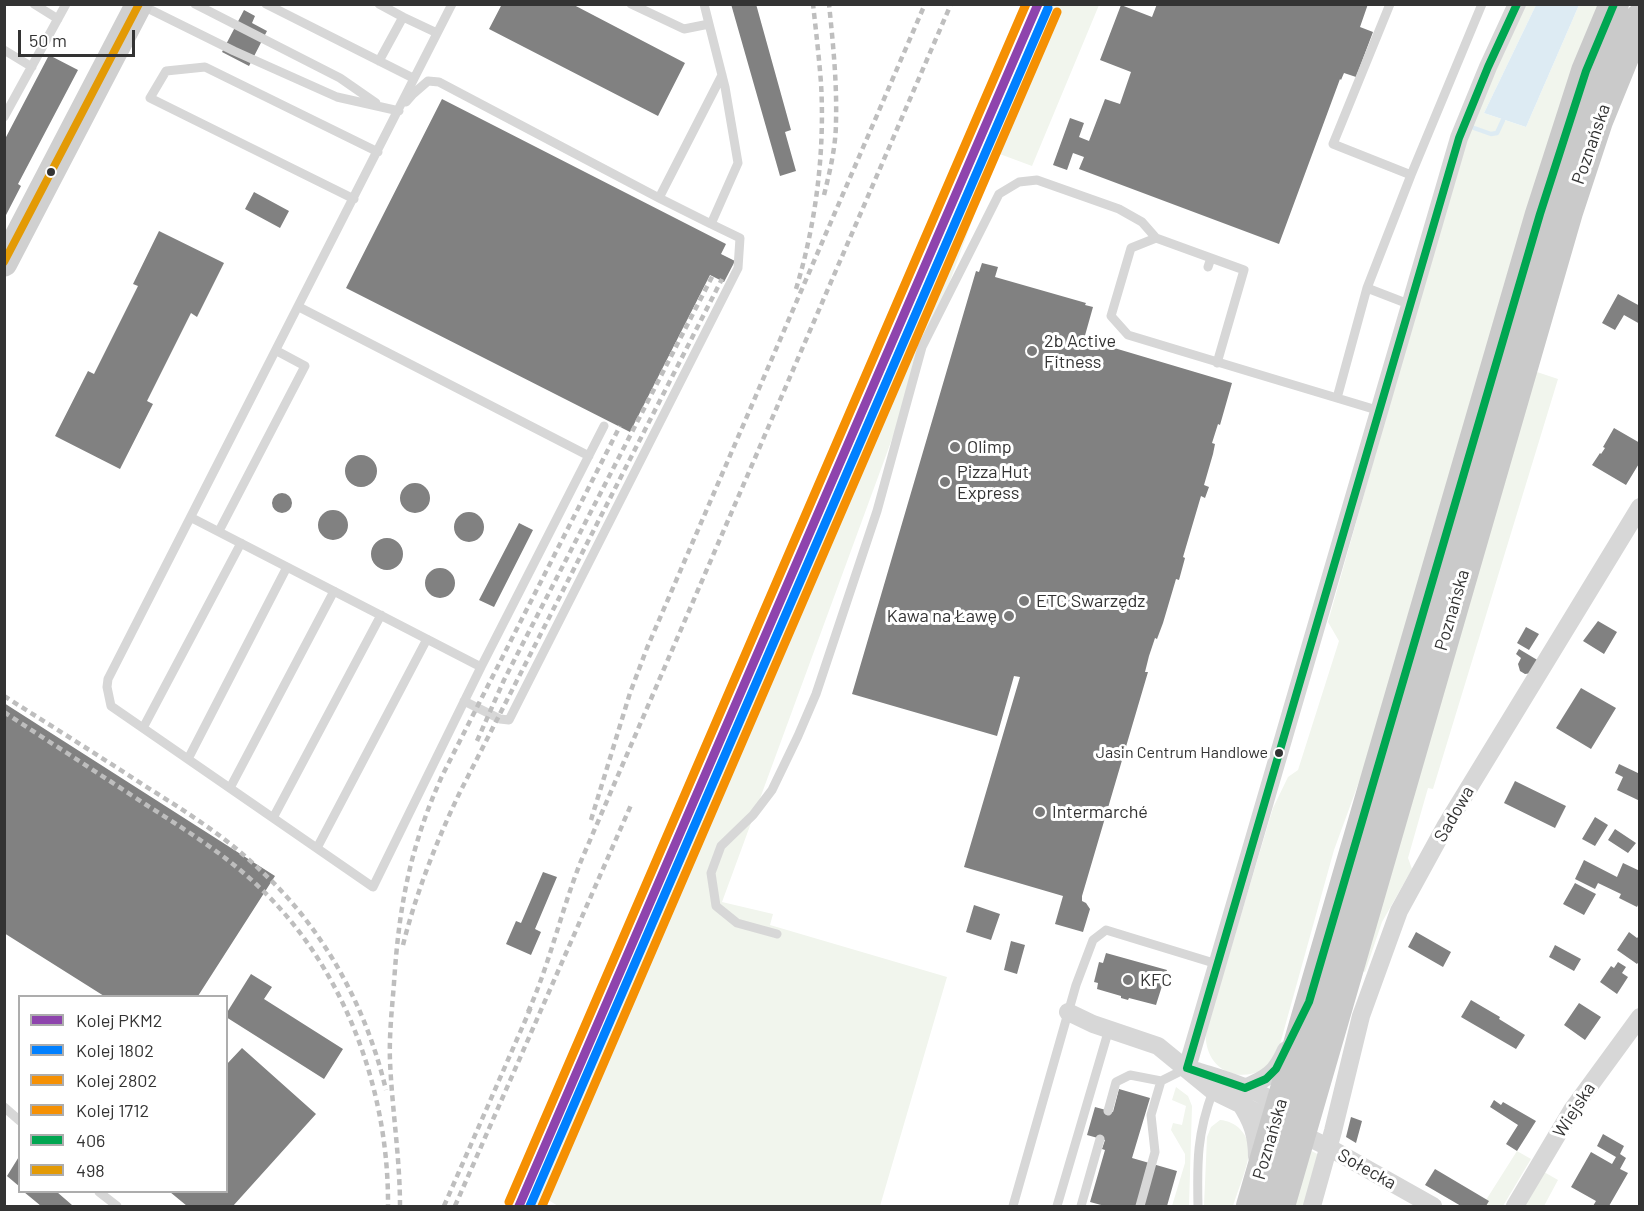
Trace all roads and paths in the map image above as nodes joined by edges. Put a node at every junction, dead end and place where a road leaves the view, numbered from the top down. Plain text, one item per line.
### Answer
1 (34, 4) edge
2 (66, 4) edge
3 (140, 4) edge
4 (195, 4) edge
5 (266, 4) edge
6 (379, 4) edge
7 (403, 4) edge
8 (452, 4) edge
9 (631, 4) edge
10 (704, 4) edge
11 (1390, 4) edge
12 (1482, 4) edge
13 (1517, 4) edge
14 (1614, 4) edge
15 (400, 15) junction
16 (1640, 18) edge
17 (58, 20) junction
18 (710, 24) junction
19 (437, 33) junction
20 (4, 50) edge
21 (379, 61) junction
22 (32, 67) junction
23 (722, 75) junction
24 (414, 78) junction
25 (380, 106) junction
26 (399, 111) junction
27 (5, 114) edge
28 (378, 152) junction
29 (1411, 175) junction
30 (659, 198) junction
31 (354, 199) junction
32 (711, 224) junction
33 (1156, 238) junction
34 (4, 263) edge
35 (1367, 288) junction
36 (1412, 305) junction
37 (299, 307) junction
38 (277, 351) junction
39 (1217, 363) junction
40 (1337, 398) junction
41 (1380, 411) junction
42 (604, 426) dead end
43 (589, 456) junction
44 (1640, 507) edge
45 (192, 518) junction
46 (219, 531) junction
47 (241, 543) junction
48 (287, 567) junction
49 (334, 591) junction
50 (381, 615) junction
51 (427, 639) junction
52 (481, 667) junction
53 (464, 701) junction
54 (143, 728) junction
55 (188, 759) junction
56 (230, 788) junction
57 (273, 818) junction
58 (317, 848) junction
59 (777, 934) dead end
60 (1217, 964) junction
61 (1309, 1002) junction
62 (1068, 1012) junction
63 (1640, 1017) edge
64 (1110, 1029) junction
65 (1186, 1068) junction
66 (1161, 1081) junction
67 (1213, 1091) junction
68 (1243, 1096) junction
69 (4, 1107) edge
70 (1108, 1111) dead end
71 (18, 1119) edge
72 (1285, 1120) junction
73 (1100, 1139) dead end
74 (1328, 1147) junction
75 (101, 1193) edge
76 (1253, 1197) edge
77 (117, 1206) edge
78 (1012, 1206) edge
79 (1057, 1206) edge
80 (1081, 1206) edge
81 (1140, 1206) edge
82 (1198, 1206) edge
83 (1280, 1206) edge
84 (1312, 1206) edge
85 (1433, 1206) edge
86 (1515, 1206) edge

1 - 17 lane
2 - 17 lane
3 - 25 lane
3 - 34 street
4 - 25 lane
5 - 21 lane
6 - 15 lane
7 - 15 lane
8 - 19 lane
9 - 18 lane
10 - 18 lane
11 - 29 lane
12 - 29 lane
13 - 36 street
14 - 61 main road, Poznańska
15 - 19 lane
15 - 21 lane
16 - 72 main road, Poznańska
17 - 22 lane
18 - 23 lane
19 - 24 lane
20 - 22 lane
21 - 24 lane
22 - 27 lane
23 - 30 lane
23 - 32 lane
24 - 26 lane
25 - 26 lane
26 - 28 lane
26 - 30 lane
28 - 31 lane
28 - 31 lane
29 - 35 lane
30 - 32 lane
31 - 37 lane
32 - 53 lane
33 - 39 lane
33 - 39 lane
33 - 59 lane
35 - 36 lane
35 - 40 lane
36 - 41 street
37 - 38 lane
37 - 43 lane
38 - 45 lane
38 - 46 lane
39 - 40 lane
40 - 41 lane
41 - 60 street
42 - 43 lane
43 - 52 lane
44 - 74 street, Sadowa
45 - 46 lane
45 - 54 lane
46 - 47 lane
47 - 48 lane
47 - 54 lane
48 - 49 lane
48 - 55 lane
49 - 50 lane
49 - 56 lane
50 - 51 lane
50 - 57 lane
51 - 52 lane
51 - 58 lane
52 - 53 lane
53 - 58 lane
54 - 55 lane
55 - 56 lane
56 - 57 lane
57 - 58 lane
60 - 62 lane
60 - 65 street
61 - 68 street
61 - 72 main road, Poznańska
62 - 64 street
62 - 78 lane
63 - 86 street, Wiejska
64 - 65 street
64 - 79 lane
65 - 66 lane
65 - 67 street
65 - 68 street
66 - 70 lane
66 - 81 lane
67 - 68 street
67 - 82 lane
68 - 72 street, Sołecka
68 - 76 street
69 - 71 lane
72 - 74 street, Sołecka
72 - 76 main road, Poznańska
72 - 83 main road, Poznańska
73 - 80 lane
74 - 84 street, Sadowa
74 - 85 street, Sołecka
75 - 77 lane

